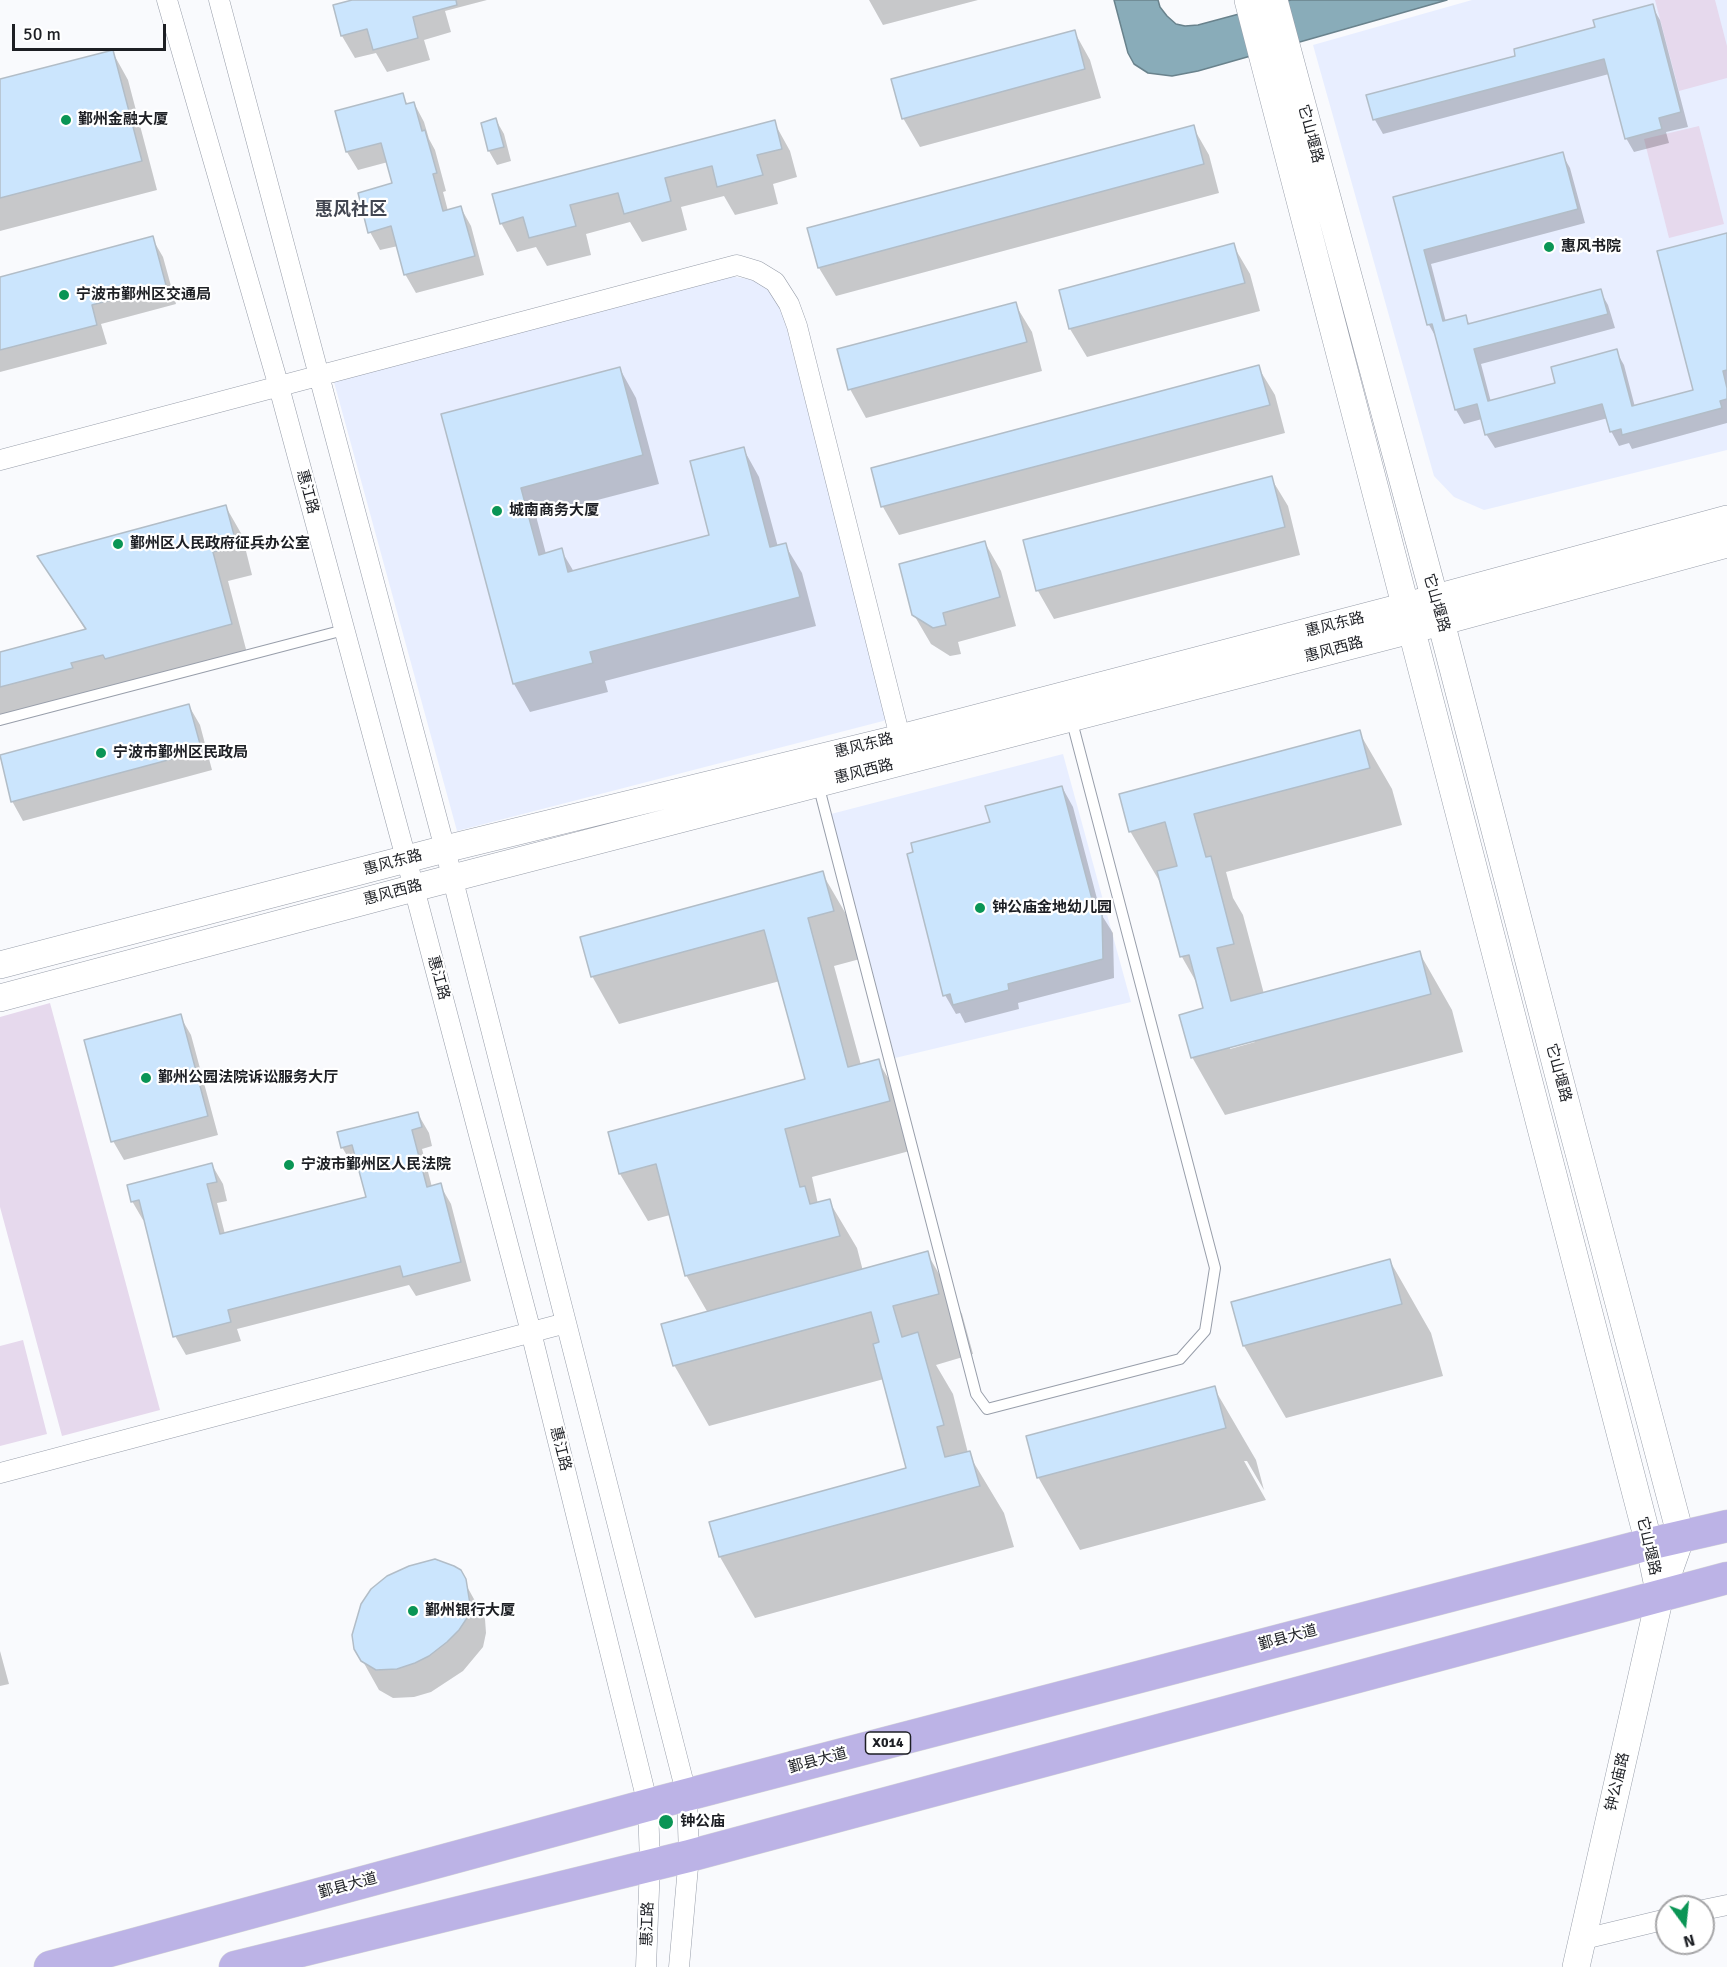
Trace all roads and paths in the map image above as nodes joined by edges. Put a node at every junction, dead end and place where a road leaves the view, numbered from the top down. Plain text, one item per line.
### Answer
1 (167, 0) edge
2 (219, 0) edge
3 (1248, 0) edge
4 (1274, 0) edge
5 (318, 376) junction
6 (279, 387) junction
7 (0, 460) edge
8 (1727, 519) edge
9 (1727, 544) edge
10 (1438, 610) junction
11 (1409, 618) junction
12 (344, 630) junction
13 (1068, 706) junction
14 (0, 720) edge
15 (903, 749) junction
16 (814, 772) junction
17 (445, 849) junction
18 (406, 860) junction
19 (452, 879) junction
20 (414, 888) junction
21 (0, 965) edge
22 (0, 999) edge
23 (566, 1323) junction
24 (531, 1332) junction
25 (0, 1473) edge
26 (1727, 1526) edge
27 (1681, 1537) junction
28 (1649, 1544) junction
29 (1727, 1578) edge
30 (1660, 1596) junction
31 (687, 1796) junction
32 (648, 1805) junction
33 (689, 1856) junction
34 (650, 1864) junction
35 (1655, 1922) edge
36 (1584, 1939) junction
37 (50, 1967) edge
38 (235, 1967) edge
39 (646, 1967) edge
40 (679, 1967) edge
41 (1576, 1967) edge

1 - 6 street, 惠江路
2 - 5 street
3 - 11 street, 它山堰路
4 - 10 street, 它山堰路
5 - 6 street
5 - 15 street
5 - 17 street
6 - 7 street
6 - 12 street, 惠江路
8 - 10 street, 惠风东路
9 - 10 street
10 - 11 street, 惠风东路
10 - 27 street, 它山堰路
11 - 13 street, 惠风东路
11 - 28 street, 它山堰路
12 - 14 lane
12 - 18 street, 惠江路
13 - 15 street, 惠风西路
13 - 16 lane
15 - 16 street, 惠风西路
16 - 17 street, 惠风东路
16 - 19 street, 惠风西路
17 - 18 street, 惠风东路
17 - 19 street
18 - 20 street, 惠江路
18 - 21 street, 惠风东路
19 - 20 street, 惠风西路
19 - 23 street
20 - 22 street, 惠风西路
20 - 24 street, 惠江路
23 - 24 street
23 - 31 street
24 - 25 street
24 - 32 street, 惠江路
26 - 27 main road, 鄞县大道 / X014
27 - 28 main road, 鄞县大道 / X014
27 - 30 street, 它山堰路
28 - 30 street, 它山堰路
28 - 31 main road, 鄞县大道 / X014
29 - 30 main road
30 - 33 main road
30 - 36 street, 钟公庙路
31 - 32 main road, 鄞县大道 / X014
31 - 33 street
32 - 34 street, 惠江路
32 - 37 main road, 鄞县大道 / X014
33 - 34 main road
33 - 40 street
34 - 38 main road
34 - 39 street, 惠江路
35 - 36 street
36 - 41 street, 钟公庙路

